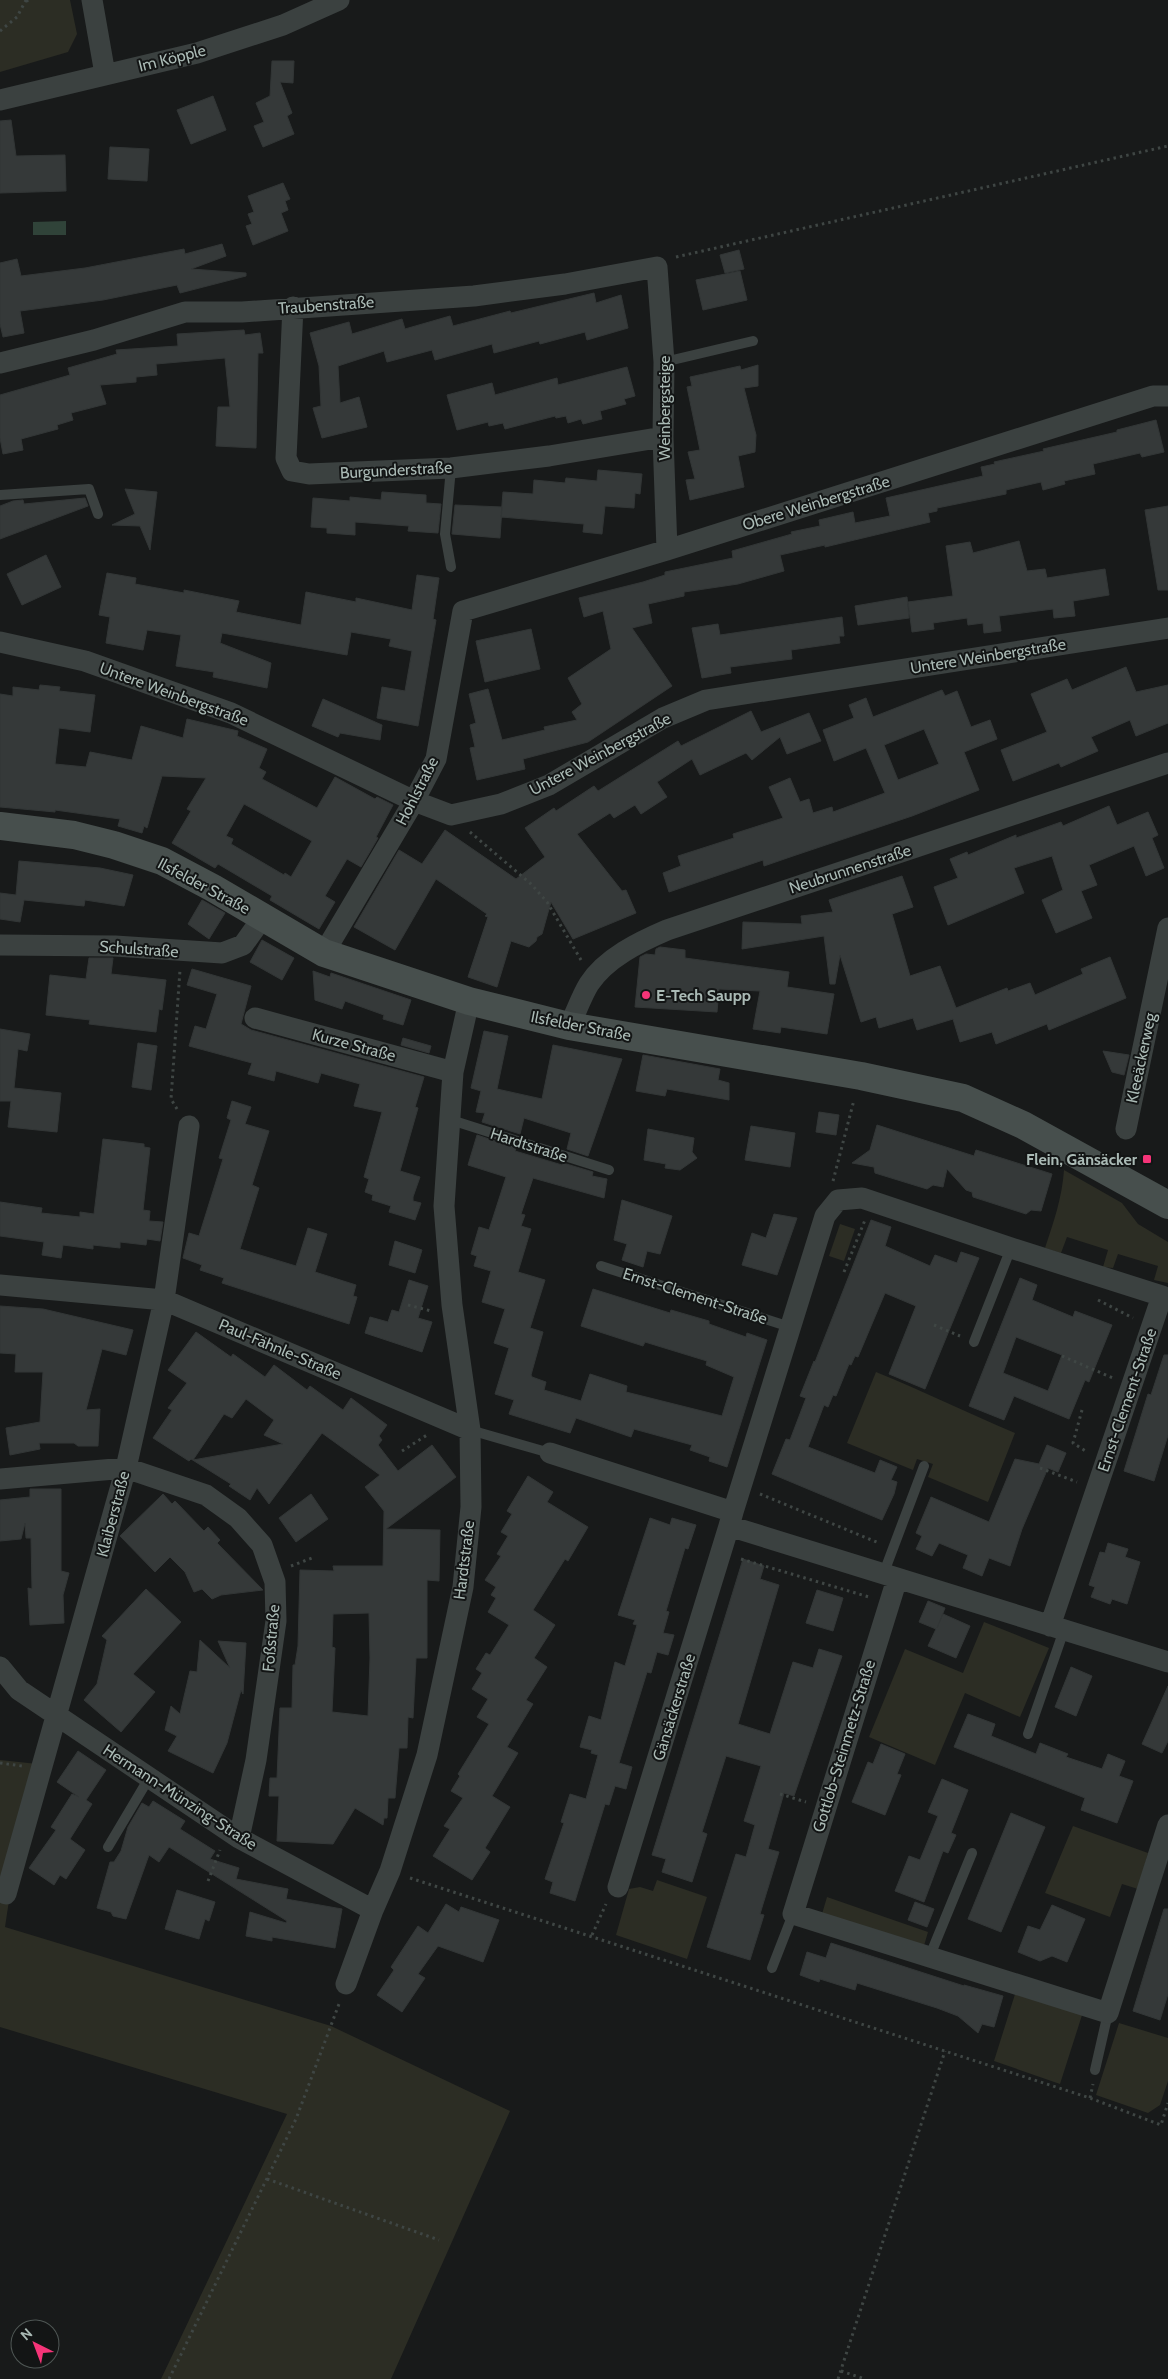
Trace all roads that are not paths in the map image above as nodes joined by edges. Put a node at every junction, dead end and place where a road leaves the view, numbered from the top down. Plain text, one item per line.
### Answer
1 (92, 0) edge
2 (339, 0) edge
3 (105, 74) junction
4 (0, 100) edge
5 (657, 267) joint
6 (293, 307) junction
7 (753, 341) dead end
8 (664, 362) junction
9 (0, 364) edge
10 (1168, 396) edge
11 (663, 437) junction
12 (451, 468) junction
13 (0, 496) edge
14 (98, 514) dead end
15 (667, 550) junction
16 (451, 567) dead end
17 (463, 611) joint
18 (1168, 628) edge
19 (0, 642) edge
20 (1168, 763) edge
21 (414, 801) junction
22 (0, 826) edge
23 (263, 917) junction
24 (1168, 928) edge
25 (0, 945) edge
26 (324, 953) junction
27 (469, 1001) junction
28 (256, 1018) dead end
29 (569, 1026) junction
30 (453, 1072) junction
31 (448, 1119) junction
32 (189, 1126) road end
33 (1126, 1129) dead end
34 (609, 1170) dead end
35 (1168, 1205) edge
36 (1010, 1248) junction
37 (601, 1266) dead end
38 (0, 1285) edge
39 (164, 1300) junction
40 (790, 1327) junction
41 (974, 1342) road end
42 (470, 1430) junction
43 (550, 1453) joint
44 (924, 1466) dead end
45 (126, 1468) junction
46 (0, 1479) edge
47 (731, 1519) junction
48 (890, 1576) junction
49 (1057, 1628) junction
50 (1168, 1662) edge
51 (0, 1667) edge
52 (57, 1716) junction
53 (1028, 1734) dead end
54 (149, 1778) junction
55 (1168, 1825) edge
56 (235, 1836) junction
57 (108, 1847) dead end
58 (972, 1853) dead end
59 (618, 1887) road end
60 (6, 1894) dead end
61 (373, 1910) junction
62 (793, 1914) junction
63 (929, 1958) junction
64 (772, 1968) dead end
65 (346, 1984) road end
66 (1108, 2013) junction
67 (1095, 2070) dead end

1 - 3 street
2 - 3 street, Im Köpple
3 - 4 street, Im Köpple
5 - 6 street, Traubenstraße
5 - 8 street, Weinbergsteige
6 - 9 street, Traubenstraße
6 - 12 street, Burgunderstraße
7 - 8 lane
8 - 11 street, Weinbergsteige
10 - 15 street, Obere Weinbergstraße
11 - 12 street, Burgunderstraße
11 - 15 street, Weinbergsteige
12 - 16 lane
13 - 14 lane
15 - 17 street, Obere Weinbergstraße
17 - 21 street, Hohlstraße
18 - 21 street, Untere Weinbergstraße
19 - 21 street, Untere Weinbergstraße
20 - 29 street, Neubrunnenstraße
21 - 26 street, Hohlstraße
22 - 23 main road, Ilsfelder Straße
23 - 25 street, Schulstraße
23 - 26 main road, Ilsfelder Straße
24 - 33 street, Kleeäckerweg
26 - 27 main road, Ilsfelder Straße
27 - 29 main road, Ilsfelder Straße
27 - 30 street, Hardtstraße
28 - 30 street, Kurze Straße
29 - 35 main road, Ilsfelder Straße
30 - 31 street, Hardtstraße
31 - 34 lane, Hardtstraße
31 - 42 street, Hardtstraße
32 - 39 street, Klaiberstraße
36 - 40 street, Ernst-Clement-Straße
36 - 41 lane
36 - 49 street, Ernst-Clement-Straße
37 - 40 lane, Ernst-Clement-Straße
38 - 39 street, Paul-Fähnle-Straße
39 - 42 street, Paul-Fähnle-Straße
39 - 45 street, Klaiberstraße
40 - 47 street, Ernst-Clement-Straße
42 - 43 lane, Paul-Fähnle-Straße
42 - 61 street, Hardtstraße
43 - 47 street
44 - 48 lane
45 - 46 street, Foßstraße
45 - 52 street, Klaiberstraße
45 - 56 street, Foßstraße
47 - 48 street
47 - 59 street, Gänsäckerstraße
48 - 49 street
48 - 62 street, Gottlob-Steinmetz-Straße
49 - 50 street
49 - 53 lane
51 - 52 street, Hermann-Münzing-Straße
52 - 54 street, Hermann-Münzing-Straße
52 - 60 street, Klaiberstraße
54 - 56 street, Hermann-Münzing-Straße
54 - 57 lane
55 - 66 street
56 - 61 street, Hermann-Münzing-Straße
58 - 63 lane
61 - 65 street, Hardtstraße
62 - 63 street
62 - 64 lane, Gottlob-Steinmetz-Straße
63 - 66 street
66 - 67 lane

